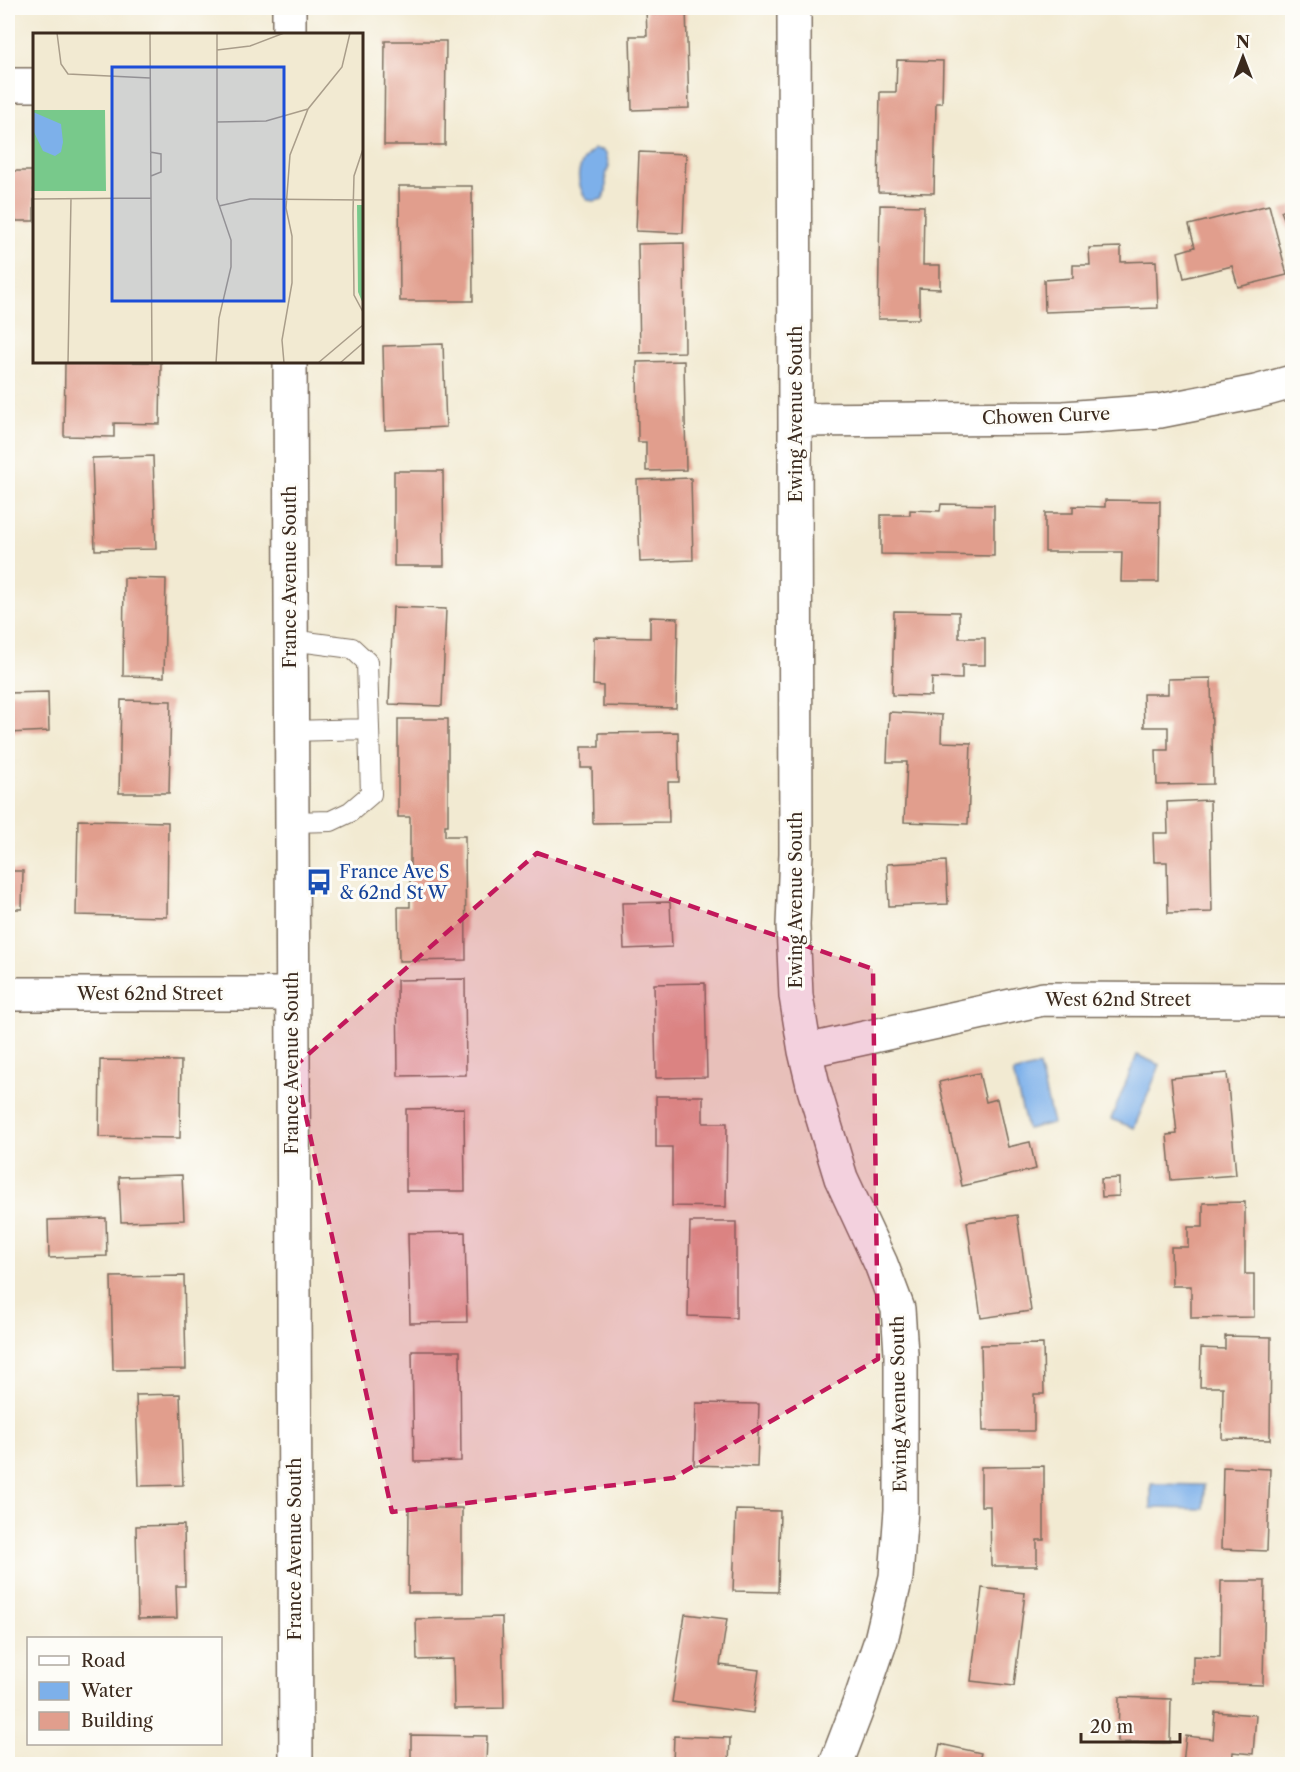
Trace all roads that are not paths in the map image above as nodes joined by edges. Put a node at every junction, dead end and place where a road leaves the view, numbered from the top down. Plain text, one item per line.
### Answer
1 (289, 8) edge
2 (794, 8) edge
3 (289, 33) edge
4 (8, 85) edge
5 (33, 85) edge
6 (290, 363) edge
7 (1293, 382) edge
8 (796, 420) junction
9 (291, 640) junction
10 (369, 729) junction
11 (291, 731) junction
12 (291, 822) junction
13 (8, 994) edge
14 (292, 994) junction
15 (1293, 1000) edge
16 (805, 1051) junction
17 (296, 1764) edge
18 (836, 1764) edge

1 - 3 street
2 - 8 street, Ewing Avenue South
4 - 5 street
6 - 9 street, France Avenue South
7 - 8 street, Chowen Curve
8 - 16 street, Ewing Avenue South
9 - 10 lane
9 - 11 street, France Avenue South
10 - 11 lane
10 - 12 lane
11 - 12 street, France Avenue South
12 - 14 street, France Avenue South
13 - 14 street, West 62nd Street
14 - 17 street, France Avenue South
15 - 16 street, West 62nd Street
16 - 18 street, Ewing Avenue South

